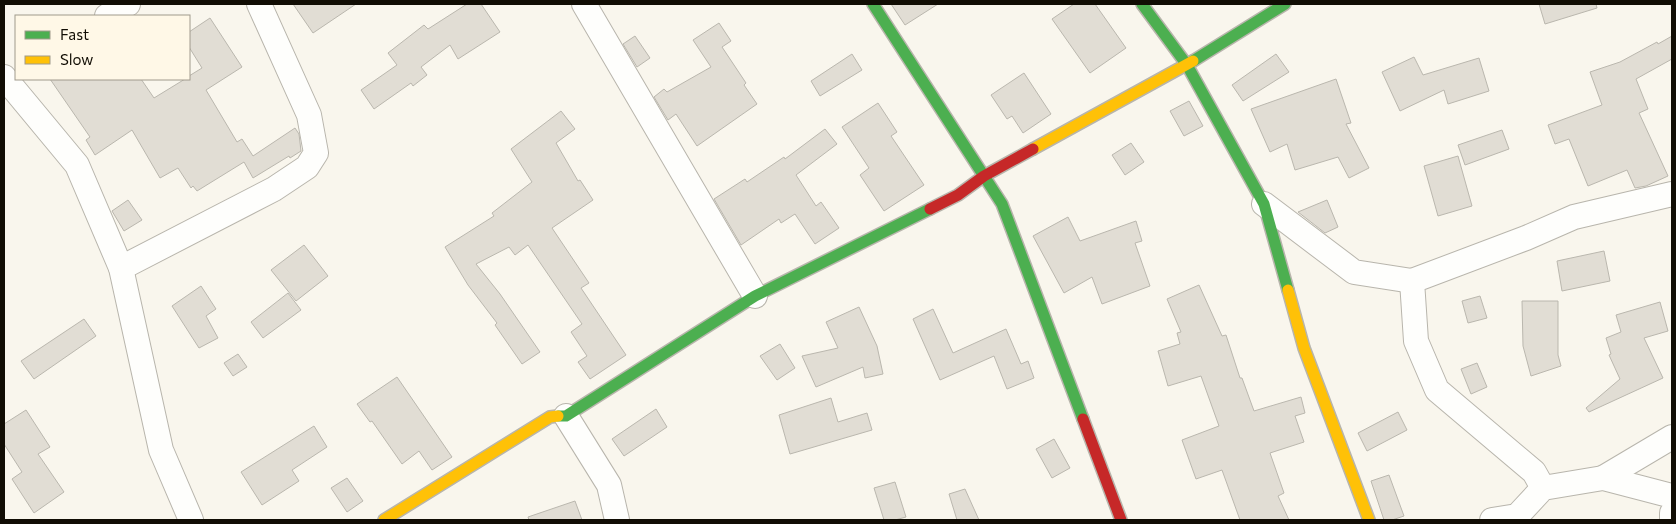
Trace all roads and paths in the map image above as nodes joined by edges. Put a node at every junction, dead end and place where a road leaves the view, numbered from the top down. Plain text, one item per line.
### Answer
1 (128, 4) edge
2 (259, 4) edge
3 (584, 4) edge
4 (873, 4) edge
5 (1142, 4) edge
6 (1285, 4) edge
7 (109, 15) edge
8 (1187, 65) junction
9 (7, 76) edge
10 (984, 176) junction
11 (1672, 194) edge
12 (1264, 204) junction
13 (121, 268) junction
14 (1412, 281) junction
15 (755, 296) junction
16 (566, 416) junction
17 (1672, 437) edge
18 (1603, 478) junction
19 (1543, 488) junction
20 (1672, 496) edge
21 (1672, 513) edge
22 (1518, 518) edge
23 (191, 520) edge
24 (384, 520) edge
25 (617, 520) edge
26 (1121, 520) edge
27 (1369, 520) edge
28 (1492, 520) edge
29 (1672, 520) edge

1 - 7 street
2 - 13 street
3 - 15 street
4 - 10 street
5 - 8 street
6 - 8 street
8 - 10 street
8 - 12 street
9 - 13 street
10 - 15 street
10 - 26 street
11 - 14 street
12 - 14 street
12 - 27 street
13 - 23 street
14 - 19 street
15 - 16 street
16 - 24 street
16 - 25 street
17 - 18 street
18 - 19 street
18 - 20 street
19 - 22 street
21 - 29 street
22 - 28 street

